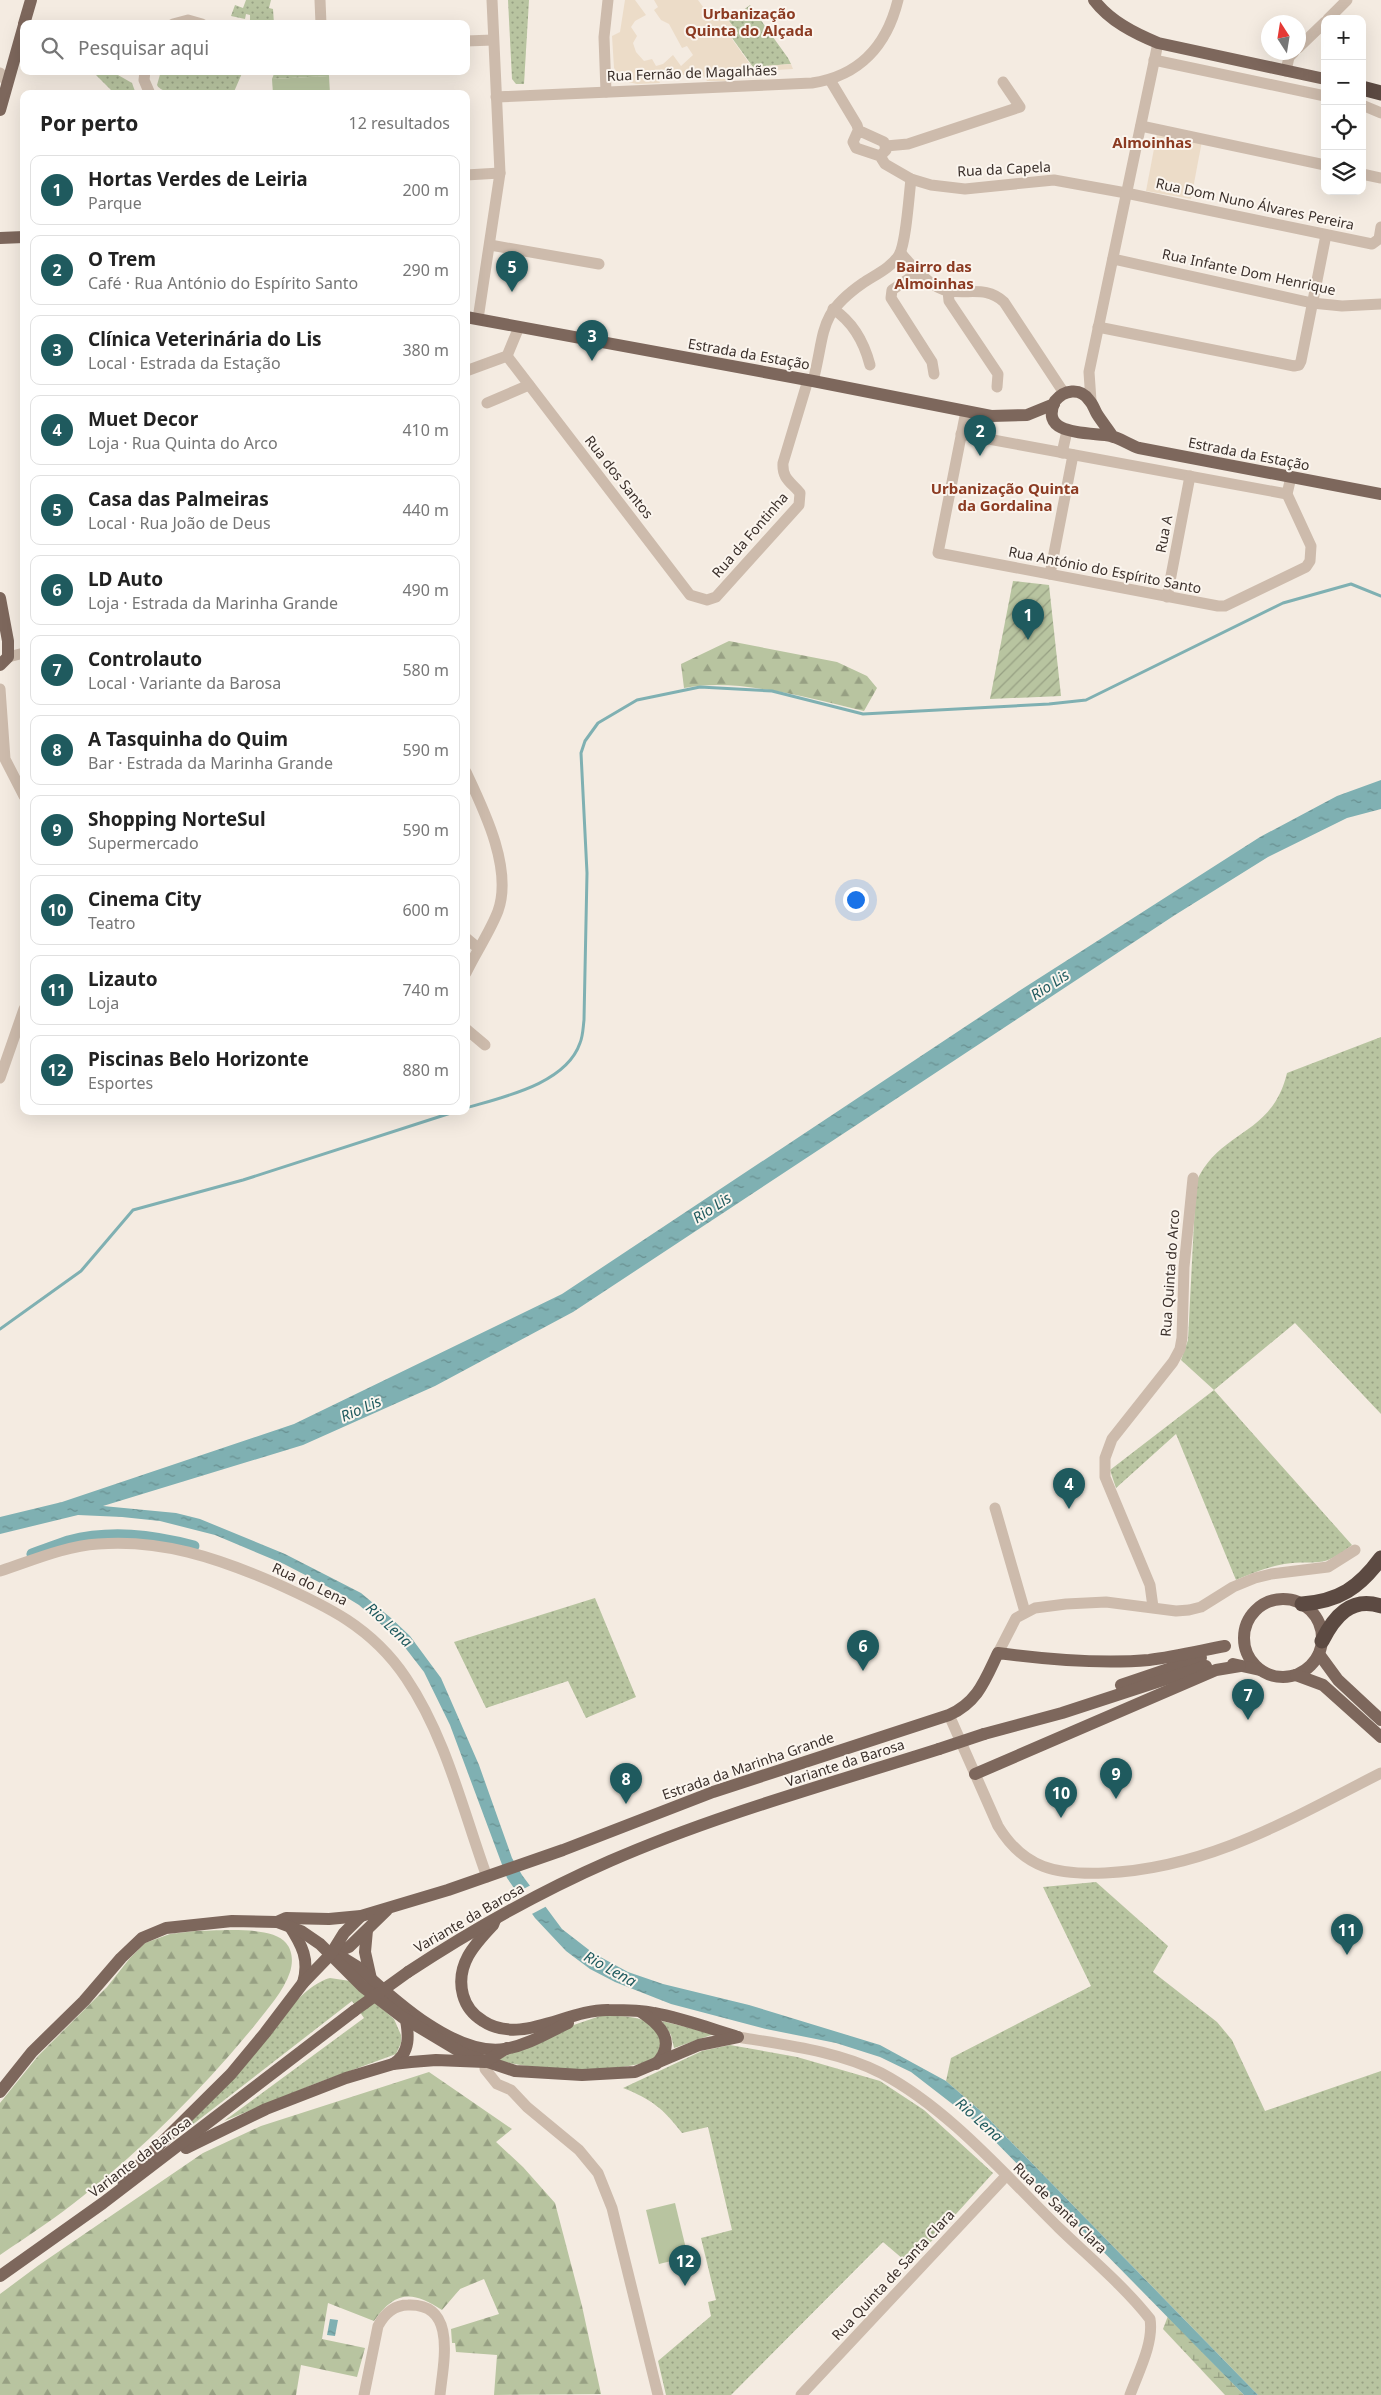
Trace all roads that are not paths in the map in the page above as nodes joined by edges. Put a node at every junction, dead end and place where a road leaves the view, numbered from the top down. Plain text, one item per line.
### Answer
1 (31, 0) edge
2 (320, 0) edge
3 (492, 0) edge
4 (608, 0) edge
5 (898, 0) edge
6 (1094, 0) edge
7 (1348, 0) edge
8 (1332, 15) edge
9 (25, 20) edge
10 (321, 20) edge
11 (1321, 26) edge
12 (20, 35) edge
13 (492, 40) junction
14 (1306, 40) edge
15 (470, 41) edge
16 (1158, 43) junction
17 (1154, 60) junction
18 (1288, 60) edge
19 (1286, 71) junction
20 (145, 75) edge
21 (4, 78) edge
22 (1321, 78) edge
23 (830, 80) junction
24 (1003, 82) dead end
25 (1366, 89) edge
26 (148, 90) edge
27 (606, 92) junction
28 (1381, 93) edge
29 (1321, 95) edge
30 (496, 97) junction
31 (1366, 107) edge
32 (0, 110) edge
33 (1381, 113) edge
34 (1141, 126) junction
35 (859, 132) junction
36 (883, 151) junction
37 (1321, 164) edge
38 (500, 172) junction
39 (1366, 175) edge
40 (470, 176) edge
41 (1381, 178) edge
42 (911, 179) junction
43 (1126, 193) junction
44 (1381, 227) edge
45 (1326, 235) junction
46 (20, 237) edge
47 (0, 238) edge
48 (490, 245) junction
49 (902, 249) junction
50 (1113, 259) junction
51 (599, 264) dead end
52 (917, 274) junction
53 (952, 291) junction
54 (1312, 303) junction
55 (1381, 304) edge
56 (833, 309) junction
57 (472, 318) edge
58 (519, 327) junction
59 (1098, 327) junction
60 (507, 356) junction
61 (870, 365) dead end
62 (470, 370) edge
63 (1089, 372) junction
64 (934, 374) dead end
65 (811, 380) junction
66 (529, 385) junction
67 (997, 387) dead end
68 (1069, 392) junction
69 (487, 403) dead end
70 (1054, 404) junction
71 (1092, 405) junction
72 (966, 411) junction
73 (1027, 415) junction
74 (1055, 422) junction
75 (1066, 431) junction
76 (1080, 431) junction
77 (961, 434) junction
78 (1113, 436) junction
79 (1068, 454) junction
80 (1190, 476) junction
81 (1291, 477) junction
82 (1287, 494) junction
83 (1381, 494) edge
84 (1050, 574) junction
85 (716, 597) joint
86 (1167, 597) junction
87 (0, 598) edge
88 (20, 655) edge
89 (4, 661) edge
90 (0, 689) edge
91 (470, 781) edge
92 (20, 788) edge
93 (470, 941) edge
94 (478, 948) junction
95 (470, 965) edge
96 (20, 1020) edge
97 (470, 1032) edge
98 (485, 1045) dead end
99 (0, 1078) edge
100 (1193, 1178) dead end
101 (995, 1508) dead end
102 (1355, 1550) dead end
103 (1381, 1558) edge
104 (0, 1571) edge
105 (1302, 1604) junction
106 (1381, 1606) edge
107 (1152, 1607) junction
108 (1024, 1612) junction
109 (1246, 1625) junction
110 (1225, 1646) junction
111 (1321, 1648) junction
112 (998, 1653) junction
113 (1240, 1666) junction
114 (1260, 1670) junction
115 (1296, 1675) junction
116 (949, 1715) junction
117 (1381, 1720) edge
118 (1025, 1721) junction
119 (1381, 1737) edge
120 (1381, 1773) edge
121 (975, 1774) junction
122 (490, 1876) junction
123 (388, 1908) junction
124 (361, 1916) junction
125 (496, 1918) junction
126 (283, 1924) junction
127 (366, 1930) junction
128 (331, 1954) junction
129 (371, 1979) junction
130 (303, 1983) junction
131 (398, 2001) junction
132 (596, 2010) junction
133 (640, 2012) junction
134 (406, 2020) junction
135 (738, 2037) junction
136 (507, 2048) junction
137 (485, 2062) junction
138 (394, 2064) junction
139 (655, 2066) junction
140 (515, 2071) junction
141 (511, 2090) junction
142 (0, 2092) edge
143 (148, 2169) junction
144 (1006, 2176) junction
145 (103, 2203) junction
146 (0, 2276) edge
147 (364, 2395) edge
148 (440, 2395) edge
149 (658, 2395) edge
150 (801, 2395) edge
151 (1130, 2395) edge

1 - 9 main road
2 - 10 street
3 - 13 street
4 - 27 street
5 - 23 street
6 - 16 main road
7 - 8 street
11 - 14 street
12 - 21 main road
13 - 15 street
13 - 30 street
16 - 17 street
16 - 19 main road
17 - 29 street
17 - 34 street
18 - 19 street
19 - 22 main road
20 - 26 street
21 - 32 main road
23 - 27 street, Rua Fernão de Magalhães
23 - 35 street
24 - 36 street
25 - 28 highway
27 - 30 street, Rua Fernão de Magalhães
30 - 38 street
31 - 33 street
34 - 37 street
34 - 43 street
35 - 36 street
35 - 36 street
36 - 42 street
38 - 40 street
38 - 48 street
39 - 41 street
42 - 43 street, Rua da Capela
42 - 49 street
43 - 45 street, Rua Dom Nuno Álvares Pereira
43 - 50 street
44 - 45 street, Rua Dom Nuno Álvares Pereira
45 - 54 street
46 - 47 main road
48 - 51 street
48 - 57 street
49 - 52 street
49 - 56 street
50 - 54 street, Rua Infante Dom Henrique
50 - 59 street
52 - 53 street
52 - 64 street
53 - 67 street
53 - 68 street
54 - 55 street, Rua Infante Dom Henrique
54 - 59 street
56 - 61 street
56 - 65 street
57 - 58 main road, Estrada da Estação
58 - 60 street
58 - 65 main road, Estrada da Estação
59 - 63 street
60 - 62 street
60 - 66 street, Rua dos Santos
63 - 68 street
63 - 71 street
65 - 72 main road, Estrada da Estação
65 - 85 street, Rua da Fontinha
66 - 69 street
66 - 85 street, Rua dos Santos
68 - 70 main road, Estrada da Estação
68 - 71 main road, Estrada da Estação
70 - 73 main road, Estrada da Estação
70 - 74 main road
71 - 76 main road
71 - 78 main road, Estrada da Estação
72 - 73 main road, Estrada da Estação
72 - 77 street, Rua António do Espírito Santo
73 - 74 main road, Estrada da Estação
74 - 75 main road, Estrada da Estação
75 - 76 main road, Estrada da Estação
75 - 79 street
76 - 78 main road, Estrada da Estação
77 - 79 street
77 - 84 street, Rua António do Espírito Santo
78 - 81 main road, Estrada da Estação
79 - 80 street
79 - 84 street
80 - 82 street
80 - 86 street, Rua A
81 - 82 street
81 - 83 main road, Estrada da Estação
82 - 86 street, Rua António do Espírito Santo
84 - 86 street, Rua António do Espírito Santo
87 - 89 main road
88 - 89 street
90 - 92 street
91 - 94 street
93 - 94 street
94 - 95 street
96 - 99 street
97 - 98 street
100 - 107 street, Rua Quinta do Arco
101 - 108 street
102 - 107 street
103 - 105 highway
104 - 122 street, Rua do Lena
105 - 109 main road
105 - 111 main road
106 - 111 highway
107 - 108 street
108 - 112 street
109 - 110 main road, Variante da Barosa
109 - 114 main road
110 - 112 main road
110 - 118 main road, Variante da Barosa
111 - 115 main road
111 - 117 main road
112 - 116 main road, Estrada da Marinha Grande
113 - 114 main road, Variante da Barosa
113 - 118 main road, Variante da Barosa
113 - 121 main road
114 - 115 main road
115 - 119 main road
116 - 121 street
116 - 122 main road, Estrada da Marinha Grande
118 - 125 main road, Variante da Barosa, bridge
120 - 121 street
122 - 123 main road, Estrada da Marinha Grande
123 - 124 main road, Estrada da Marinha Grande
123 - 127 main road
124 - 126 main road, Estrada da Marinha Grande
124 - 128 main road
125 - 132 main road
125 - 143 main road, Variante da Barosa, bridge
126 - 128 main road
126 - 130 main road
126 - 142 main road, Estrada da Marinha Grande
127 - 128 main road
127 - 129 main road
128 - 129 main road
128 - 130 main road
128 - 134 main road
129 - 131 main road
130 - 145 main road
131 - 134 main road
131 - 136 main road
132 - 133 main road
132 - 136 main road
133 - 135 main road
133 - 139 main road
134 - 137 main road
134 - 138 main road
135 - 139 main road
135 - 144 street, Rua de Santa Clara
136 - 137 main road
137 - 138 main road
137 - 140 main road
137 - 141 street
138 - 143 main road
139 - 140 main road
140 - 141 street
141 - 149 street
143 - 145 main road, Variante da Barosa
144 - 150 street, Rua Quinta de Santa Clara
144 - 151 street, Rua de Santa Clara
145 - 146 main road, Variante da Barosa
147 - 148 street

